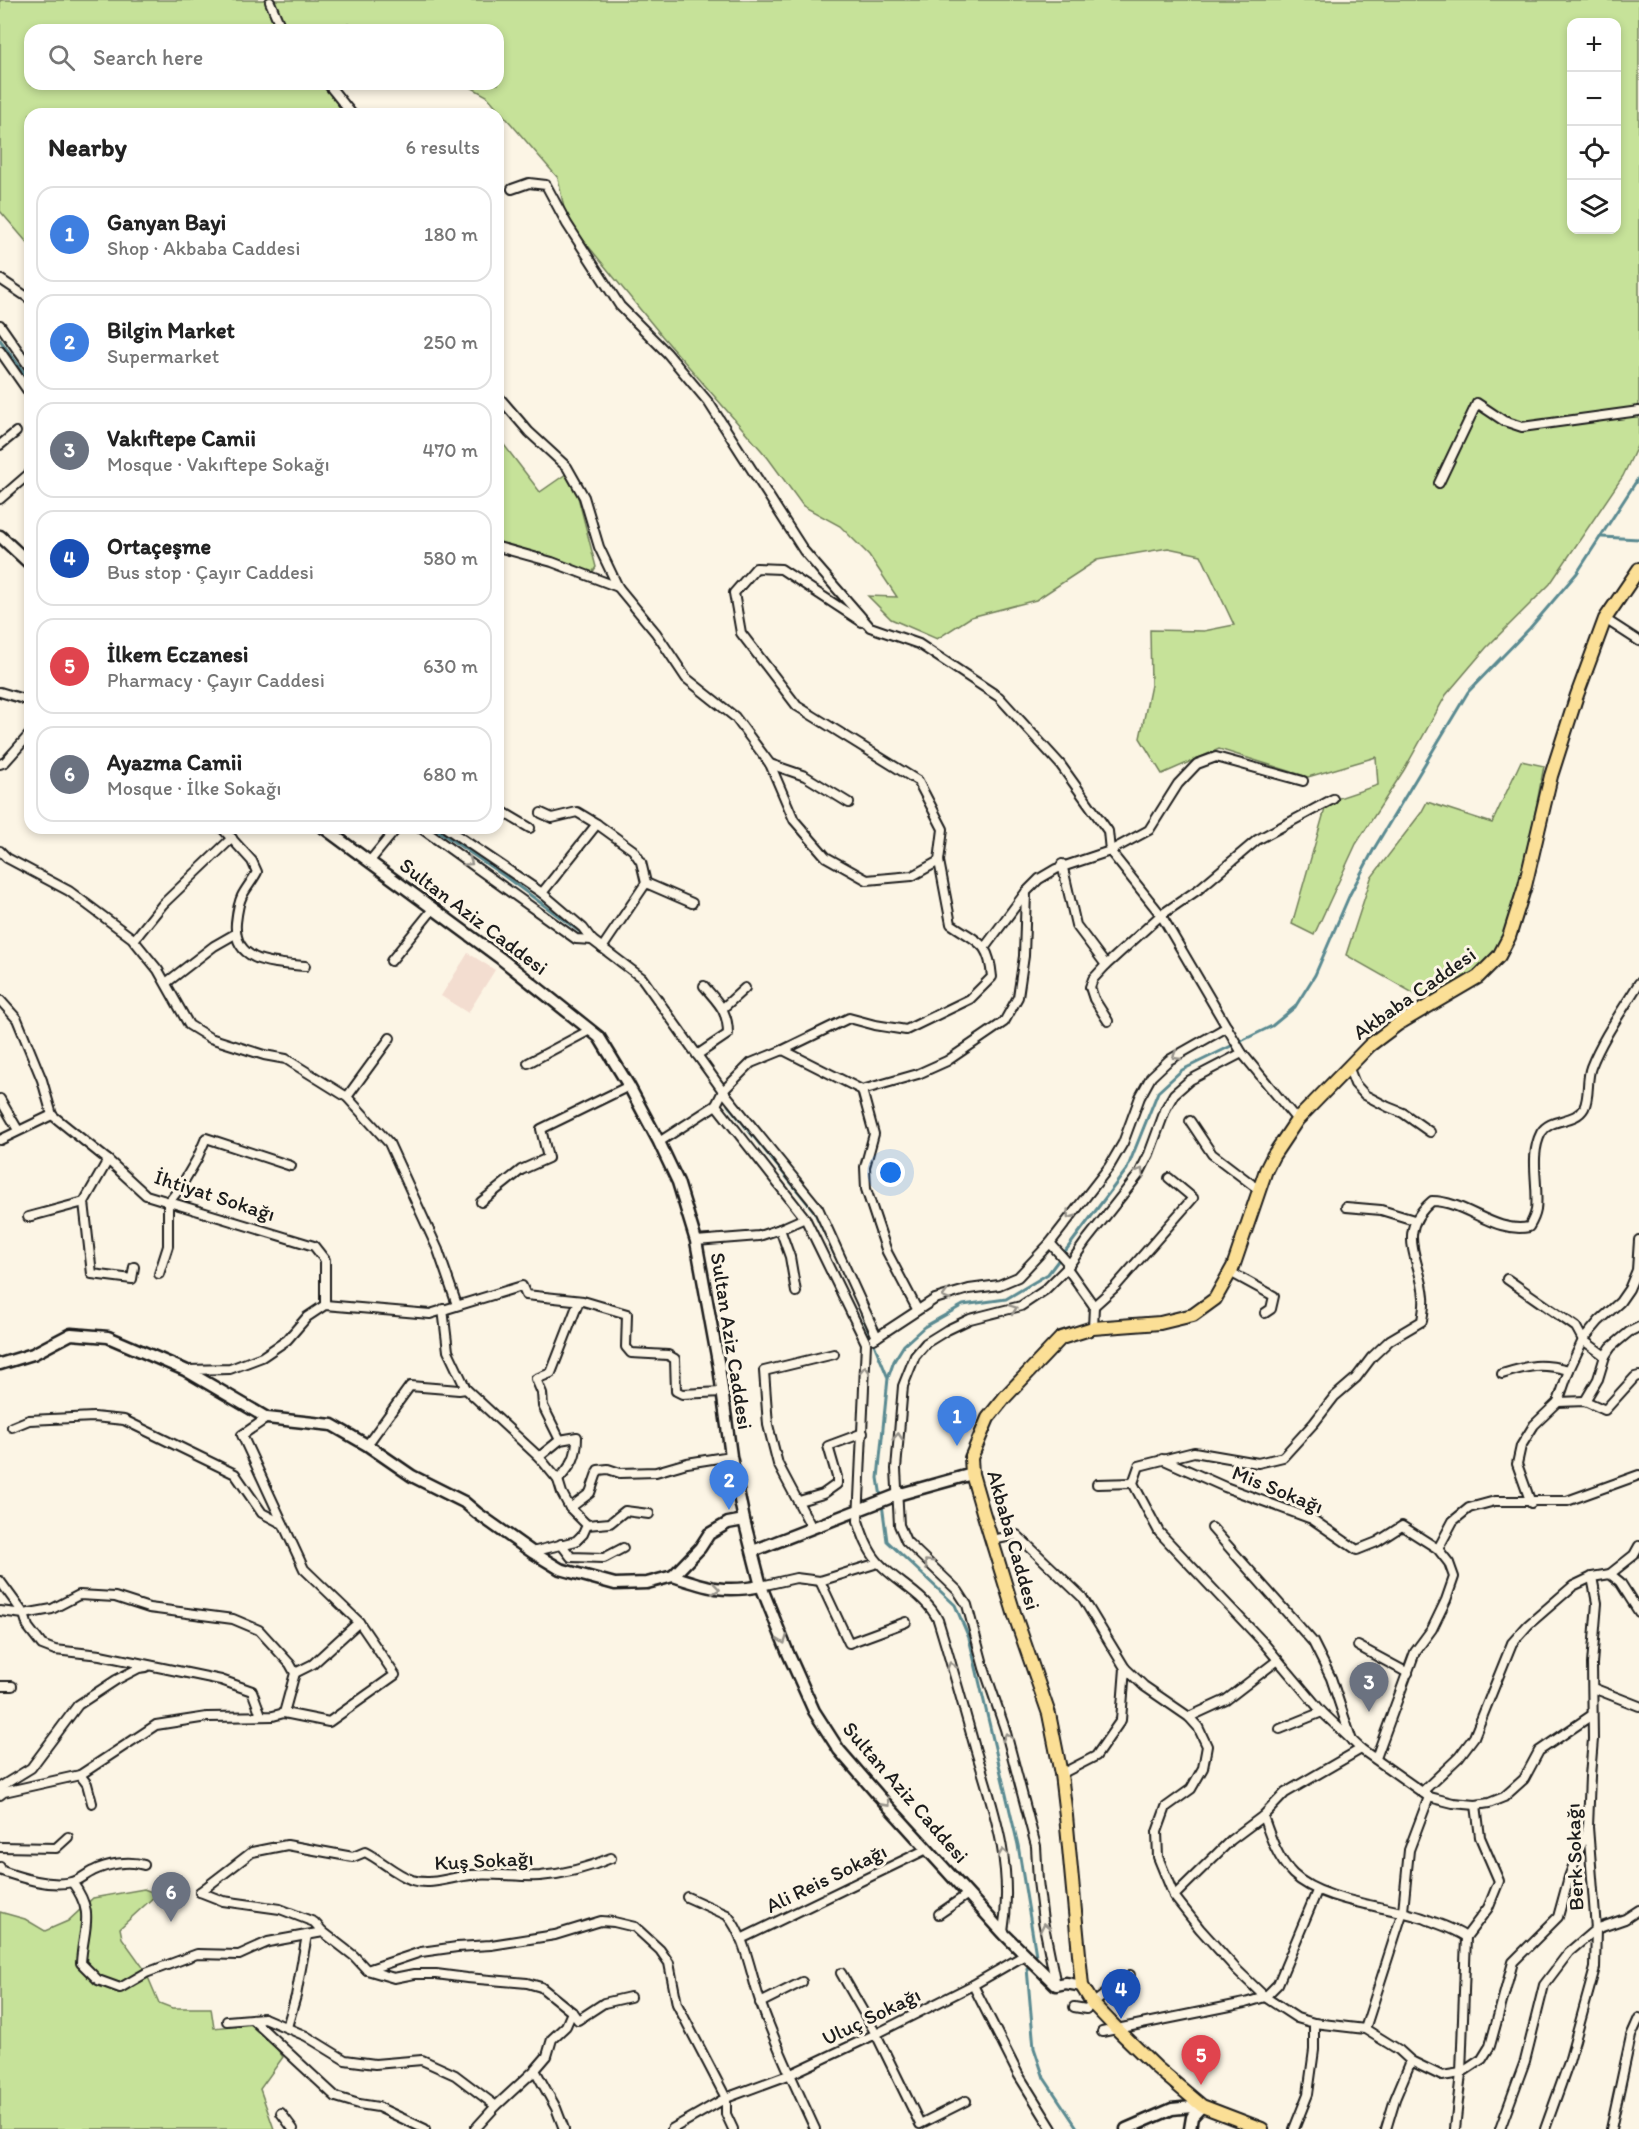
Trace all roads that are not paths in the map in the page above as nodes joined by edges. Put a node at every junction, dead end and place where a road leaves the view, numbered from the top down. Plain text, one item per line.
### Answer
1 (270, 2) dead end
2 (279, 24) edge
3 (333, 90) edge
4 (347, 108) edge
5 (512, 189) dead end
6 (0, 279) edge
7 (24, 295) edge
8 (0, 325) edge
9 (0, 351) edge
10 (24, 359) edge
11 (24, 385) edge
12 (504, 403) edge
13 (1639, 411) edge
14 (16, 432) dead end
15 (0, 445) edge
16 (24, 476) edge
17 (1439, 483) dead end
18 (2, 493) edge
19 (0, 536) edge
20 (504, 548) edge
21 (24, 558) edge
22 (1639, 569) edge
23 (618, 587) junction
24 (1605, 619) junction
25 (870, 627) junction
26 (1639, 641) edge
27 (0, 692) edge
28 (24, 699) edge
29 (24, 740) edge
30 (770, 764) junction
31 (1, 765) edge
32 (1303, 781) dead end
33 (1333, 799) dead end
34 (849, 803) dead end
35 (504, 813) edge
36 (541, 813) dead end
37 (597, 824) junction
38 (530, 828) dead end
39 (228, 834) edge
40 (332, 834) edge
41 (392, 834) edge
42 (429, 834) edge
43 (455, 834) edge
44 (232, 838) junction
45 (0, 851) edge
46 (1110, 851) junction
47 (939, 861) junction
48 (369, 862) junction
49 (1062, 865) junction
50 (646, 883) junction
51 (1026, 892) junction
52 (542, 893) junction
53 (692, 903) dead end
54 (433, 909) junction
55 (1161, 915) junction
56 (235, 933) junction
57 (134, 940) junction
58 (592, 940) junction
59 (985, 947) junction
60 (602, 948) junction
61 (391, 961) dead end
62 (1106, 965) junction
63 (305, 966) dead end
64 (166, 983) junction
65 (1639, 983) edge
66 (704, 986) dead end
67 (746, 988) dead end
68 (0, 1000) edge
69 (723, 1008) junction
70 (1108, 1021) dead end
71 (1227, 1028) junction
72 (590, 1029) junction
73 (390, 1038) dead end
74 (783, 1050) junction
75 (1241, 1050) junction
76 (697, 1055) junction
77 (528, 1063) dead end
78 (1348, 1066) junction
79 (629, 1086) junction
80 (862, 1090) junction
81 (723, 1091) junction
82 (347, 1097) junction
83 (0, 1099) edge
84 (716, 1105) junction
85 (52, 1115) junction
86 (1297, 1120) junction
87 (1190, 1121) dead end
88 (18, 1130) junction
89 (1430, 1132) dead end
90 (0, 1140) edge
91 (659, 1142) junction
92 (108, 1160) junction
93 (291, 1166) dead end
94 (1168, 1178) dead end
95 (1258, 1189) junction
96 (84, 1202) junction
97 (481, 1202) dead end
98 (168, 1203) junction
99 (1346, 1207) dead end
100 (28, 1217) dead end
101 (805, 1218) junction
102 (1414, 1220) junction
103 (780, 1229) junction
104 (1639, 1240) edge
105 (696, 1241) junction
106 (1052, 1245) junction
107 (1067, 1265) junction
108 (134, 1267) dead end
109 (1230, 1272) junction
110 (159, 1275) dead end
111 (1507, 1279) dead end
112 (796, 1292) dead end
113 (579, 1300) junction
114 (325, 1305) junction
115 (457, 1305) junction
116 (1094, 1306) junction
117 (443, 1309) junction
118 (917, 1309) junction
119 (1265, 1313) dead end
120 (1639, 1327) edge
121 (1093, 1328) junction
122 (877, 1337) junction
123 (1583, 1340) junction
124 (866, 1343) junction
125 (834, 1354) dead end
126 (1605, 1356) junction
127 (0, 1364) edge
128 (185, 1370) junction
129 (1569, 1370) junction
130 (1502, 1374) dead end
131 (1639, 1376) edge
132 (466, 1389) junction
133 (722, 1392) junction
134 (1585, 1401) junction
135 (1558, 1402) junction
136 (267, 1418) junction
137 (12, 1427) dead end
138 (863, 1433) junction
139 (560, 1440) junction
140 (368, 1445) junction
141 (731, 1456) junction
142 (538, 1457) junction
143 (1162, 1459) junction
144 (972, 1474) junction
145 (1639, 1475) edge
146 (558, 1480) junction
147 (1133, 1483) junction
148 (1097, 1484) dead end
149 (894, 1496) junction
150 (799, 1501) junction
151 (1531, 1503) junction
152 (570, 1508) junction
153 (857, 1512) junction
154 (649, 1514) dead end
155 (744, 1520) junction
156 (283, 1524) junction
157 (587, 1525) junction
158 (812, 1528) junction
159 (1212, 1528) dead end
160 (992, 1540) junction
161 (561, 1544) junction
162 (1639, 1546) edge
163 (623, 1548) dead end
164 (1438, 1549) junction
165 (753, 1551) junction
166 (532, 1552) junction
167 (878, 1563) junction
168 (1610, 1574) junction
169 (673, 1576) junction
170 (1593, 1576) junction
171 (0, 1581) edge
172 (820, 1581) junction
173 (761, 1586) junction
174 (0, 1611) edge
175 (1639, 1612) edge
176 (24, 1614) junction
177 (359, 1622) junction
178 (906, 1622) dead end
179 (1358, 1646) dead end
180 (1278, 1660) junction
181 (150, 1666) junction
182 (1125, 1668) junction
183 (295, 1673) junction
184 (1408, 1673) junction
185 (0, 1686) edge
186 (12, 1686) dead end
187 (1593, 1688) junction
188 (1639, 1706) edge
189 (1322, 1712) junction
190 (284, 1713) junction
191 (261, 1715) junction
192 (1592, 1715) junction
193 (1189, 1717) junction
194 (1280, 1729) dead end
195 (1352, 1743) junction
196 (1360, 1749) junction
197 (1376, 1758) junction
198 (1061, 1774) junction
199 (80, 1775) junction
200 (0, 1787) edge
201 (0, 1795) edge
202 (1425, 1795) junction
203 (92, 1803) dead end
204 (1476, 1805) junction
205 (1263, 1816) junction
206 (1588, 1827) junction
207 (68, 1837) dead end
208 (0, 1847) edge
209 (927, 1849) junction
210 (611, 1858) dead end
211 (144, 1865) dead end
212 (0, 1868) edge
213 (72, 1882) junction
214 (1317, 1891) junction
215 (968, 1894) junction
216 (1174, 1896) junction
217 (687, 1897) dead end
218 (1639, 1910) edge
219 (1403, 1911) junction
220 (939, 1914) dead end
221 (1596, 1929) junction
222 (323, 1932) junction
223 (1002, 1932) junction
224 (307, 1935) junction
225 (1466, 1937) junction
226 (741, 1939) junction
227 (1025, 1955) junction
228 (367, 1970) junction
229 (841, 1973) dead end
230 (1130, 1975) dead end
231 (802, 1982) dead end
232 (973, 1985) junction
233 (1056, 1985) junction
234 (1082, 1986) junction
235 (630, 1997) dead end
236 (1264, 1997) junction
237 (760, 2003) junction
238 (1093, 2004) junction
239 (1074, 2007) dead end
240 (572, 2012) junction
241 (1639, 2018) edge
242 (252, 2019) junction
243 (227, 2021) dead end
244 (1314, 2023) junction
245 (287, 2027) junction
246 (1117, 2029) junction
247 (1365, 2029) junction
248 (1102, 2032) dead end
249 (876, 2034) junction
250 (1411, 2061) junction
251 (535, 2070) junction
252 (1461, 2073) junction
253 (791, 2074) junction
254 (726, 2098) junction
255 (966, 2100) dead end
256 (496, 2106) junction
257 (1202, 2106) junction
258 (282, 2113) dead end
259 (293, 2129) edge
260 (425, 2129) edge
261 (475, 2129) edge
262 (564, 2129) edge
263 (672, 2129) edge
264 (733, 2129) edge
265 (814, 2129) edge
266 (1052, 2129) edge
267 (1126, 2129) edge
268 (1190, 2129) edge
269 (1262, 2129) edge
270 (1294, 2129) edge
271 (1386, 2129) edge
272 (1455, 2129) edge
273 (1500, 2129) edge
274 (1545, 2129) edge
275 (1611, 2129) edge

1 - 2 street
3 - 4 street
5 - 25 street
6 - 7 street
8 - 10 street
9 - 11 street
12 - 23 street
13 - 17 street
14 - 15 street
16 - 18 street
19 - 21 street
20 - 23 street
22 - 24 main road, Akbaba Caddesi
23 - 30 street
24 - 26 street
24 - 78 main road, Akbaba Caddesi
25 - 46 street
25 - 47 street
27 - 28 street
29 - 31 street
30 - 34 street
30 - 47 street
32 - 46 street
33 - 55 street
35 - 38 street
36 - 37 street
37 - 50 street
37 - 52 street
39 - 44 street
40 - 48 street, Sultan Aziz Caddesi
41 - 48 street
42 -> 58 street
43 - 52 street
44 - 56 street
44 - 57 street
45 - 57 street
46 - 49 street
46 - 55 street
47 - 59 street
48 - 54 street, Sultan Aziz Caddesi
49 - 51 street
49 - 62 street
50 - 53 street
50 - 60 street
51 - 59 street
51 - 80 street
52 - 58 street
54 - 61 street
54 - 72 street, Sultan Aziz Caddesi
55 - 62 street
55 - 71 street
56 - 63 street
56 - 64 street
57 - 64 street
58 - 60 street
59 - 74 street
60 - 76 street
62 - 70 street
64 - 82 street
65 - 102 street
66 - 69 street
67 - 69 street
68 - 85 street
69 - 76 street
71 - 75 street
71 -> 106 street
72 - 77 street
72 - 79 street, Sultan Aziz Caddesi
73 - 82 street
74 - 80 street
74 - 81 street
75 - 86 street
107 -> 75 street
76 - 81 street
78 - 86 main road, Akbaba Caddesi
78 - 89 street
79 - 91 street, Sultan Aziz Caddesi
79 - 97 street
80 - 118 street
81 - 84 street
81 - 122 street
82 - 115 street
83 - 88 street
84 - 91 street
84 - 101 street
85 - 88 street
85 - 92 street, İhtiyat Sokağı
86 - 95 main road, Akbaba Caddesi
87 - 95 street
88 - 90 street
91 - 105 street, Sultan Aziz Caddesi
92 - 96 street
92 - 98 street, İhtiyat Sokağı
93 - 98 street
94 - 116 street
95 - 109 main road, Akbaba Caddesi
96 - 100 street
96 - 108 street
98 - 110 street
98 - 114 street, İhtiyat Sokağı
99 - 102 street
101 - 103 street
101 - 124 street
102 - 143 street
103 - 105 street
103 - 112 street
104 - 123 street
105 - 133 street, Sultan Aziz Caddesi
106 - 107 street
106 -> 118 street
107 - 116 street
149 -> 107 street
109 - 119 street
109 - 121 main road, Akbaba Caddesi
111 - 123 street
113 - 115 street
113 - 133 street
113 - 139 street
114 - 117 street
114 - 128 street
115 - 117 street
116 - 121 street
117 - 132 street
118 - 122 street
120 - 126 street
121 - 144 main road, Akbaba Caddesi
122 - 124 street
123 - 126 street
123 - 129 street
138 -> 124 street
125 - 150 street
126 - 134 street
127 - 128 street
128 - 136 street
129 - 130 street
129 - 135 street
131 - 134 street
132 - 140 street
132 - 142 street
133 - 141 street, Sultan Aziz Caddesi
134 - 135 street
135 - 151 street
136 - 140 street
136 - 156 street
137 - 156 street
138 - 150 street
138 - 153 street
139 - 142 street
139 - 146 street
140 - 166 street
141 - 152 street
141 - 155 street, Sultan Aziz Caddesi
142 - 146 street
143 - 147 street
143 - 164 street, Mis Sokağı
144 - 149 street
144 - 160 main road, Akbaba Caddesi
145 - 151 street
146 - 152 street
147 - 148 street
147 - 180 street
149 - 153 street
233 -> 149 street
150 - 158 street
151 - 164 street
152 - 157 street
153 - 158 street
153 - 167 street
154 - 157 street
155 - 165 street, Sultan Aziz Caddesi
155 - 169 street
156 - 177 street
157 - 161 street
158 - 165 street
159 - 195 street
160 - 182 street
160 - 198 main road, Akbaba Caddesi
161 - 163 street
161 - 166 street
162 - 168 street
164 - 184 street
165 - 173 street, Sultan Aziz Caddesi
166 - 169 street
167 - 172 street
223 -> 167 street
168 - 170 street
168 - 175 street
169 -> 173 street
170 - 187 street, Berk Sokağı
170 - 202 street
171 - 176 street
172 - 173 street
172 - 178 street
173 -> 209 street, Sultan Aziz Caddesi
174 - 176 street
176 - 181 street
176 - 183 street
177 - 183 street
177 - 190 street
179 - 184 street
180 - 189 street
180 - 193 street
181 - 191 street
181 - 200 street
182 - 193 street
182 - 198 street
183 - 190 street
184 - 197 street
185 - 186 street
187 - 188 street
187 - 192 street, Berk Sokağı
189 - 194 street
189 - 195 street
190 - 191 street
191 - 199 street
192 - 204 street
192 - 206 street, Berk Sokağı
193 - 216 street
195 - 196 street
196 - 197 street
196 - 205 street
197 - 202 street
198 - 234 main road, Akbaba Caddesi
199 - 201 street
199 - 203 street
202 - 204 street
202 - 219 street
204 - 225 street
205 - 214 street
205 - 216 street
206 - 221 street, Berk Sokağı
206 - 252 street
207 - 208 street
209 - 215 street, Sultan Aziz Caddesi
209 - 226 street, Ali Reis Sokağı
210 - 222 street, Kuş Sokağı
211 - 213 street
212 - 213 street
213 - 224 street
214 - 219 street
214 - 236 street
215 - 220 street
215 - 223 street, Sultan Aziz Caddesi
216 - 236 street
217 - 226 street
218 - 221 street
219 - 225 street
219 - 247 street
221 - 273 street
221 - 274 street, Berk Sokağı
222 - 224 street
222 - 228 street
223 - 227 street, Sultan Aziz Caddesi
224 - 245 street
225 - 252 street
226 - 237 street
227 - 232 street, Uluç Sokağı
227 - 233 street, Sultan Aziz Caddesi
228 - 240 street
228 - 254 street
229 - 249 street
230 - 238 street
231 - 237 street
232 - 249 street, Uluç Sokağı
232 - 266 street
233 - 234 street
234 - 238 main road
235 - 240 street
236 - 244 street
236 - 246 street
237 - 253 street
238 - 239 street
238 - 246 main road
240 - 251 street
241 - 275 street
242 - 243 street
242 - 245 street
242 - 260 street
244 - 247 street
244 - 270 street
245 - 256 street
246 - 248 street
246 - 257 main road
247 - 250 street
249 - 253 street, Uluç Sokağı
249 - 255 street
250 - 252 street
250 - 271 street
251 - 256 street
251 - 262 street
252 - 272 street
253 - 254 street, Uluç Sokağı
253 - 265 street
254 - 263 street, Uluç Sokağı
254 - 264 street
256 - 261 street
257 - 267 street
257 - 268 street
257 - 269 main road
258 - 259 street

